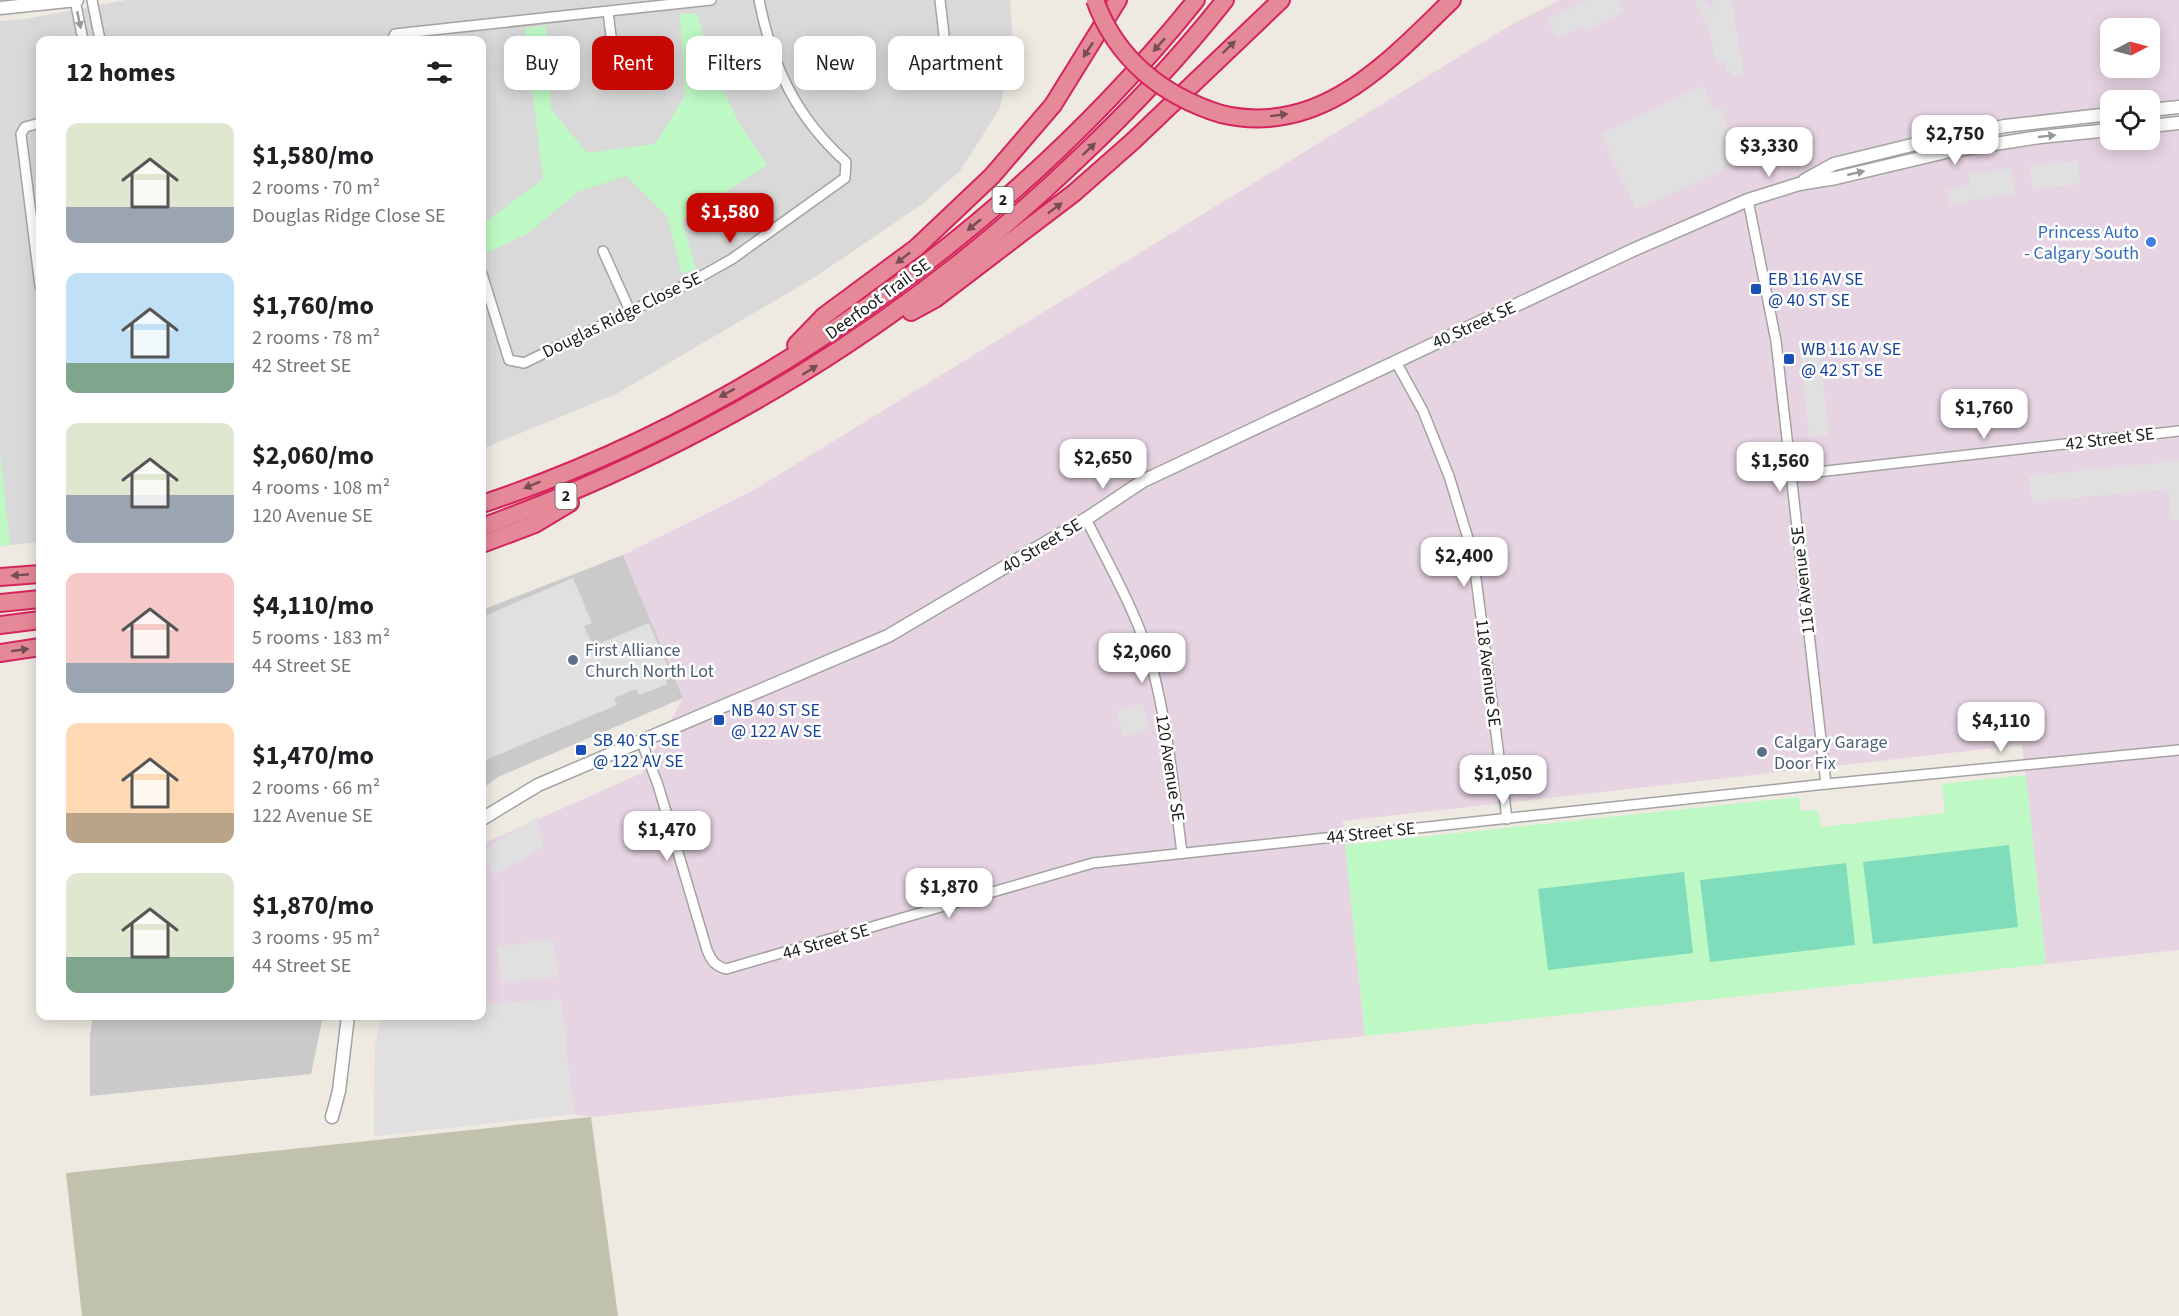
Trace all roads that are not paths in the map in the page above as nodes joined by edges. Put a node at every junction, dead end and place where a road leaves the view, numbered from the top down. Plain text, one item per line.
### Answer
1 (75, 0) edge
2 (92, 0) edge
3 (711, 0) edge
4 (759, 0) edge
5 (940, 0) edge
6 (1095, 0) edge
7 (1118, 0) edge
8 (1196, 0) edge
9 (1225, 0) edge
10 (1281, 0) edge
11 (1452, 0) edge
12 (0, 8) edge
13 (608, 12) junction
14 (82, 36) edge
15 (99, 36) edge
16 (394, 36) edge
17 (611, 36) edge
18 (944, 36) edge
19 (2179, 107) edge
20 (2160, 109) edge
21 (2100, 115) edge
22 (2179, 123) edge
23 (36, 124) edge
24 (2160, 125) edge
25 (2100, 131) edge
26 (1799, 184) junction
27 (1748, 200) junction
28 (603, 251) dead end
29 (36, 254) edge
30 (486, 287) edge
31 (631, 314) junction
32 (849, 345) junction
33 (1396, 362) junction
34 (778, 363) junction
35 (2179, 431) edge
36 (648, 459) junction
37 (1791, 475) junction
38 (486, 502) edge
39 (1086, 519) junction
40 (486, 526) edge
41 (486, 542) edge
42 (36, 574) edge
43 (0, 577) edge
44 (36, 599) edge
45 (0, 603) edge
46 (36, 620) edge
47 (0, 625) edge
48 (36, 648) edge
49 (0, 653) edge
50 (640, 740) junction
51 (2179, 750) edge
52 (1826, 784) junction
53 (486, 817) edge
54 (1507, 819) junction
55 (1182, 852) junction
56 (348, 1020) edge
57 (332, 1117) dead end

1 - 12 street
1 -> 14 street
2 - 15 street
3 - 13 street
4 - 31 street, Douglas Ridge Close SE
5 - 18 street
6 -> 11 highway, bridge
7 -> 34 highway
8 -> 34 highway, Deerfoot Trail SE / 2
32 -> 9 highway, Deerfoot Trail SE / 2
32 -> 10 highway
13 - 16 street
13 - 17 street
19 - 20 street
21 - 26 street, 40 Street SE
22 - 24 street
23 - 29 street
26 -> 25 street, 40 Street SE
26 - 27 street, 40 Street SE
27 - 33 street, 40 Street SE
27 - 37 street, 116 Avenue SE
28 - 31 street
30 - 31 street, Douglas Ridge Close SE
36 -> 32 highway, Deerfoot Trail SE / 2
33 - 39 street, 40 Street SE
33 - 54 street, 118 Avenue SE
34 -> 38 highway, Deerfoot Trail SE / 2
35 - 37 street, 42 Street SE
36 - 40 highway, Deerfoot Trail SE / 2
36 - 41 highway
37 - 52 street, 116 Avenue SE
39 - 50 street, 40 Street SE
39 - 55 street, 120 Avenue SE
42 -> 43 highway
44 - 45 highway
46 - 47 highway
49 -> 48 highway
50 - 53 street, 40 Street SE
50 - 55 street, 44 Street SE
51 - 52 street, 44 Street SE
52 - 54 street, 44 Street SE
54 - 55 street, 44 Street SE
56 - 57 street

